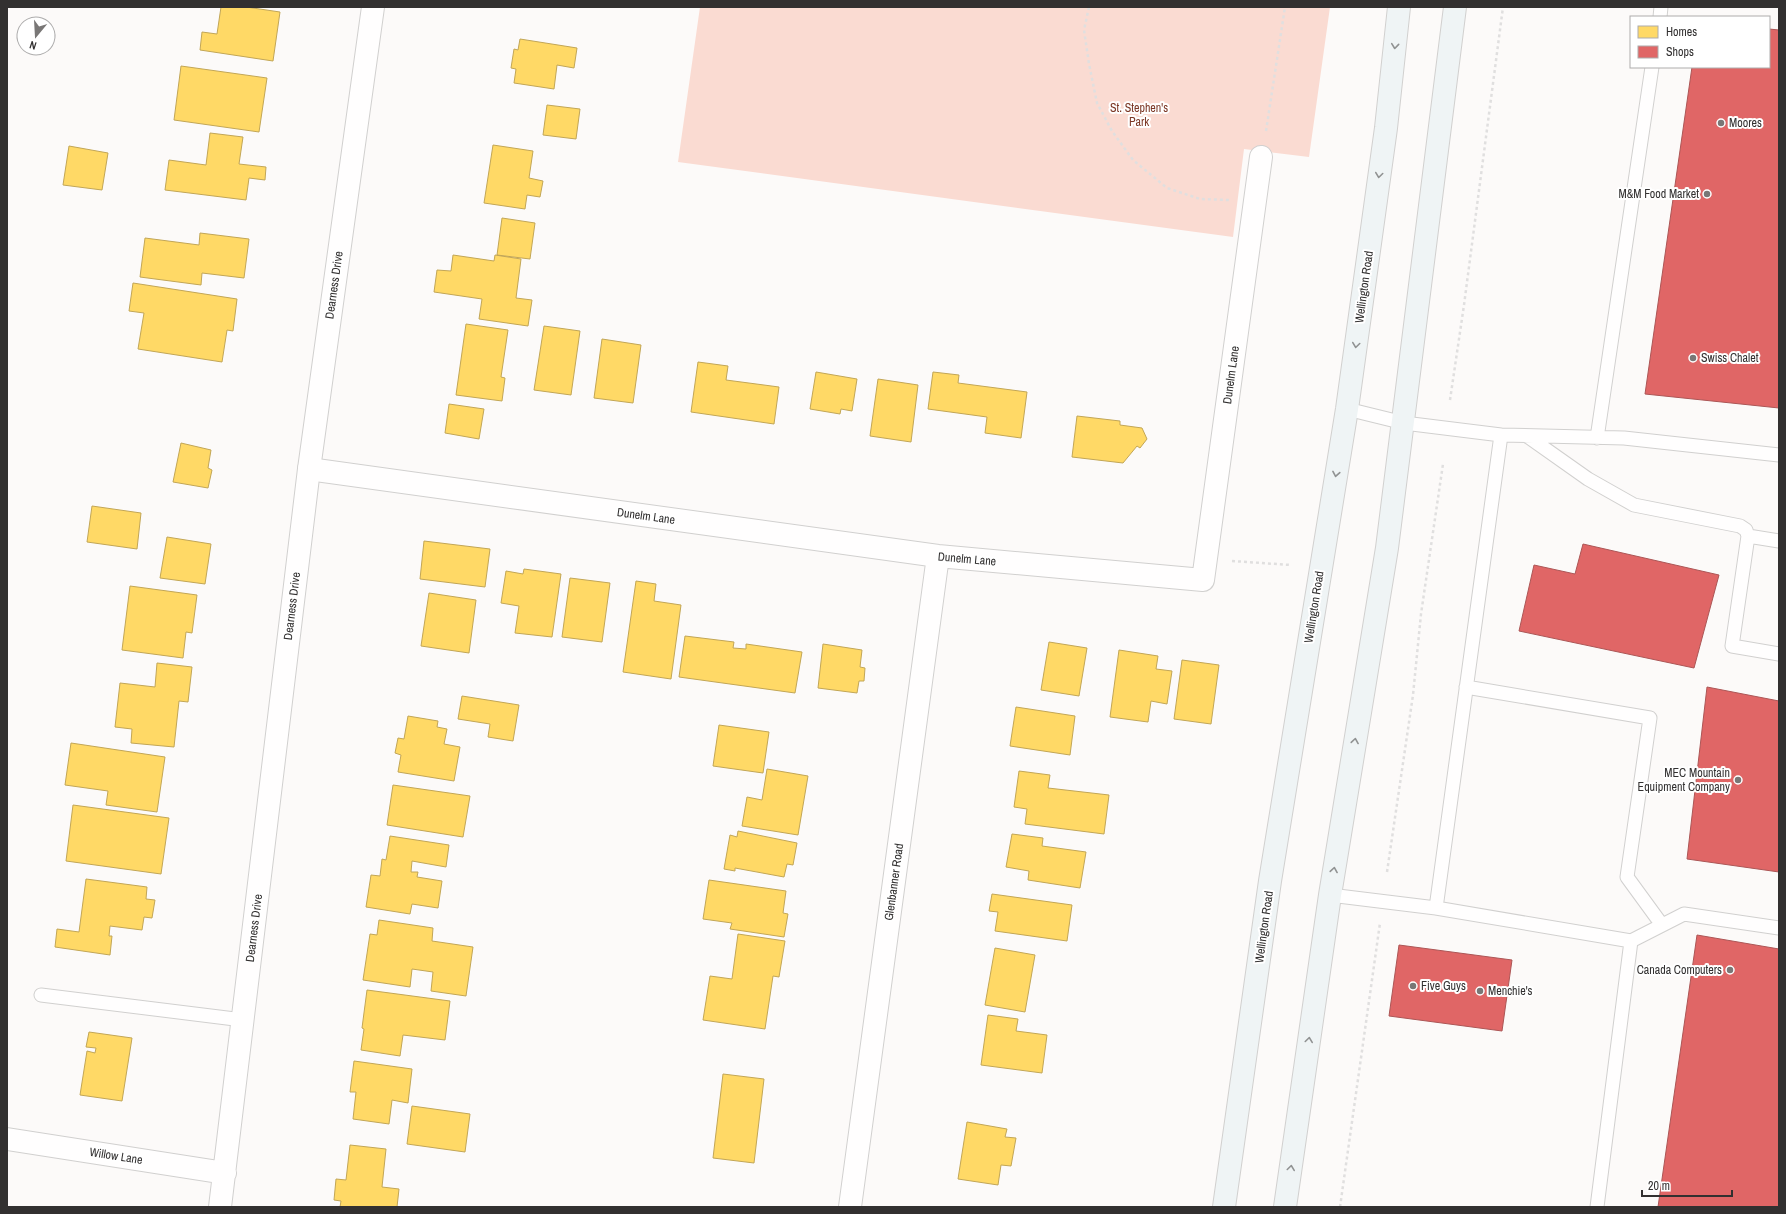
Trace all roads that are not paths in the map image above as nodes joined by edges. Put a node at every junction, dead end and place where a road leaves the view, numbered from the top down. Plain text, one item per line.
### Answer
1 (373, 7) edge
2 (1399, 7) edge
3 (1455, 7) edge
4 (1652, 68) edge
5 (1261, 157) road end
6 (1347, 409) junction
7 (1404, 423) junction
8 (1501, 435) junction
9 (1527, 436) junction
10 (1597, 438) junction
11 (1779, 455) edge
12 (309, 469) junction
13 (1748, 536) junction
14 (1779, 541) edge
15 (938, 556) junction
16 (1779, 654) edge
17 (1466, 687) junction
18 (1330, 895) junction
19 (1436, 908) junction
20 (1662, 925) junction
21 (1779, 928) edge
22 (1631, 941) junction
23 (41, 995) dead end
24 (243, 1020) junction
25 (7, 1139) edge
26 (225, 1173) junction
27 (220, 1207) edge
28 (850, 1207) edge
29 (1224, 1207) edge
30 (1285, 1207) edge
31 (1597, 1207) edge

1 - 12 street, Dearness Drive
2 -> 6 main road, Wellington Road
3 - 7 main road
4 - 10 lane
5 - 15 street, Dunelm Lane
6 - 7 lane
6 -> 29 main road, Wellington Road
7 - 8 lane
18 -> 7 main road
8 - 9 lane
8 - 17 lane
9 - 10 lane
9 - 13 lane
10 - 11 lane
12 - 15 street, Dunelm Lane
12 - 24 street, Dearness Drive
13 - 14 lane
13 - 16 lane
15 - 28 street, Glenbanner Road
17 - 19 lane
17 - 20 lane
18 - 19 lane
30 -> 18 main road
19 - 22 lane
20 - 21 lane
20 - 22 lane
22 - 31 lane
23 - 24 lane
24 - 26 street, Dearness Drive
25 - 26 street, Willow Lane
26 - 27 street, Dearness Drive

